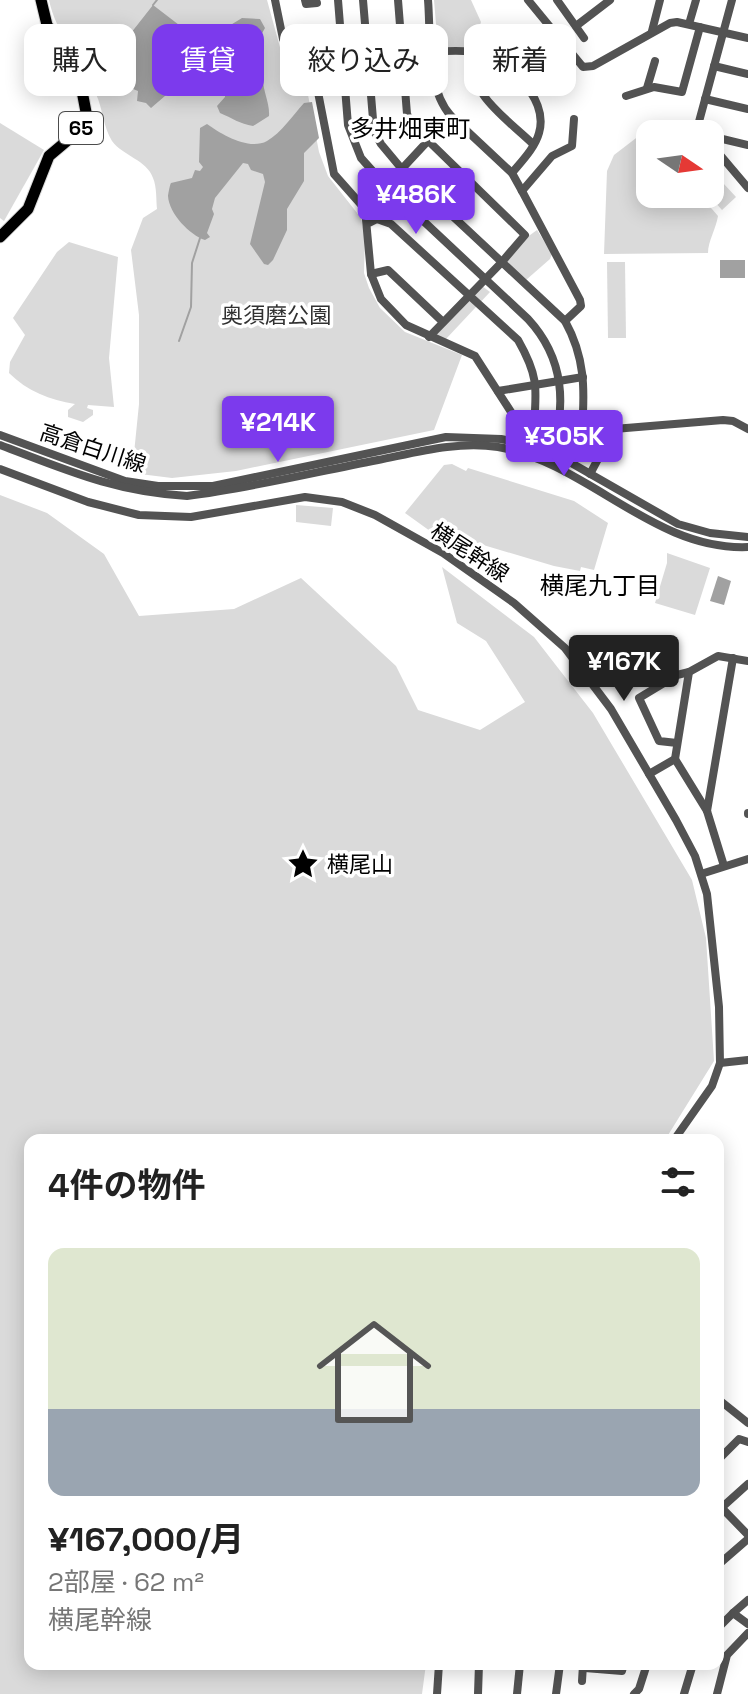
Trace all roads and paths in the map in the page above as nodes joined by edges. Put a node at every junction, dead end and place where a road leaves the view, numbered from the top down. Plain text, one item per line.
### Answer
1 (41, 0) edge
2 (275, 0) edge
3 (305, 0) edge
4 (338, 0) edge
5 (363, 0) edge
6 (398, 0) edge
7 (428, 0) edge
8 (528, 0) edge
9 (557, 0) edge
10 (660, 0) edge
11 (696, 0) edge
12 (732, 0) edge
13 (605, 2) edge
14 (317, 3) dead end
15 (340, 24) edge
16 (365, 24) edge
17 (400, 24) edge
18 (430, 24) edge
19 (575, 24) edge
20 (689, 24) junction
21 (576, 26) joint
22 (700, 27) junction
23 (652, 31) junction
24 (723, 33) junction
25 (584, 38) dead end
26 (748, 38) edge
27 (655, 61) dead end
28 (714, 66) junction
29 (748, 74) edge
30 (647, 88) junction
31 (346, 96) edge
32 (371, 96) edge
33 (405, 96) edge
34 (438, 96) edge
35 (483, 96) edge
36 (532, 96) edge
37 (626, 96) dead end
38 (705, 99) junction
39 (748, 109) edge
40 (451, 116) junction
41 (574, 119) dead end
42 (699, 120) edge
43 (724, 139) edge
44 (427, 142) junction
45 (533, 144) junction
46 (748, 145) edge
47 (724, 160) edge
48 (401, 168) junction
49 (512, 173) junction
50 (386, 186) junction
51 (748, 188) edge
52 (522, 191) junction
53 (367, 224) junction
54 (0, 237) edge
55 (501, 263) junction
56 (371, 274) junction
57 (485, 279) junction
58 (469, 296) junction
59 (565, 321) junction
60 (443, 322) junction
61 (429, 337) junction
62 (583, 377) junction
63 (561, 381) junction
64 (537, 384) junction
65 (498, 391) junction
66 (614, 429) junction
67 (748, 429) edge
68 (0, 435) edge
69 (0, 445) edge
70 (551, 458) junction
71 (0, 469) edge
72 (588, 478) junction
73 (748, 537) edge
74 (748, 547) edge
75 (733, 658) junction
76 (748, 661) edge
77 (689, 672) junction
78 (677, 743) junction
79 (675, 759) junction
80 (649, 774) junction
81 (707, 811) junction
82 (748, 859) edge
83 (724, 866) junction
84 (701, 874) junction
85 (748, 1060) edge
86 (720, 1063) junction
87 (678, 1134) edge
88 (724, 1406) edge
89 (748, 1423) edge
90 (743, 1440) edge
91 (724, 1455) edge
92 (748, 1484) edge
93 (724, 1503) edge
94 (724, 1512) edge
95 (748, 1537) edge
96 (724, 1559) edge
97 (748, 1600) edge
98 (733, 1613) junction
99 (724, 1622) edge
100 (748, 1624) edge
101 (748, 1633) edge
102 (724, 1667) edge
103 (439, 1670) edge
104 (479, 1670) edge
105 (519, 1670) edge
106 (559, 1670) edge
107 (583, 1670) edge
108 (645, 1670) edge
109 (691, 1670) edge
110 (723, 1670) edge
111 (582, 1681) dead end
112 (437, 1694) edge
113 (478, 1694) edge
114 (517, 1694) edge
115 (556, 1694) edge
116 (634, 1694) edge
117 (684, 1694) edge
118 (717, 1694) edge

1 - 54 main road, 65
2 - 53 street
3 - 14 street
4 - 15 street
5 - 16 street
6 - 17 street
7 - 18 street
8 - 23 street
9 - 19 street
10 - 23 street
11 - 20 street
12 - 24 street
13 - 21 street
20 - 22 street
20 - 23 street
21 - 25 street
22 - 24 street
22 - 30 street
24 - 26 street
24 - 28 street
27 - 30 street
28 - 29 street
28 - 38 street
30 - 37 street
31 - 50 street
32 - 48 street
33 - 44 street
34 - 40 street
35 - 45 street
36 - 45 street
38 - 39 street
38 - 42 street
40 - 44 street
40 - 49 street
41 - 52 street
43 - 46 street
44 - 48 street
44 - 55 street
45 - 49 street
47 - 51 street
48 - 50 street
48 - 55 street
49 - 52 street
50 - 57 street
52 - 59 street
53 - 56 street
53 - 58 street
55 - 57 street
55 - 59 street
56 - 60 street
56 - 61 street
57 - 58 street
57 - 63 street
58 - 60 street
58 - 64 street
59 - 62 street
60 - 61 street
61 - 65 street
62 - 63 street
62 - 66 street
63 - 64 street
63 - 70 street
64 - 65 street
64 - 65 street
66 - 67 street
66 - 72 street
68 - 70 street, 高倉白川線
69 - 70 street, 高倉白川線
70 - 72 street
71 - 80 street, 横尾幹線
72 - 73 street
72 - 74 street
75 - 76 street
75 - 77 street
75 - 81 street
77 - 78 street
77 - 78 street
78 - 79 street
79 - 80 street
79 - 81 street
80 - 84 street, 横尾幹線
81 - 83 street
82 - 83 street
83 - 84 street
84 - 86 street, 横尾幹線
85 - 86 street
86 - 87 street, 横尾幹線
88 - 89 street
90 - 91 street
92 - 93 street
94 - 95 street
95 - 96 street
97 - 98 street
98 - 99 street
98 - 100 street
101 - 102 street
103 - 112 street
104 - 113 street
105 - 114 street
106 - 115 street
107 - 111 street
108 - 116 street
109 - 117 street
110 - 118 street

